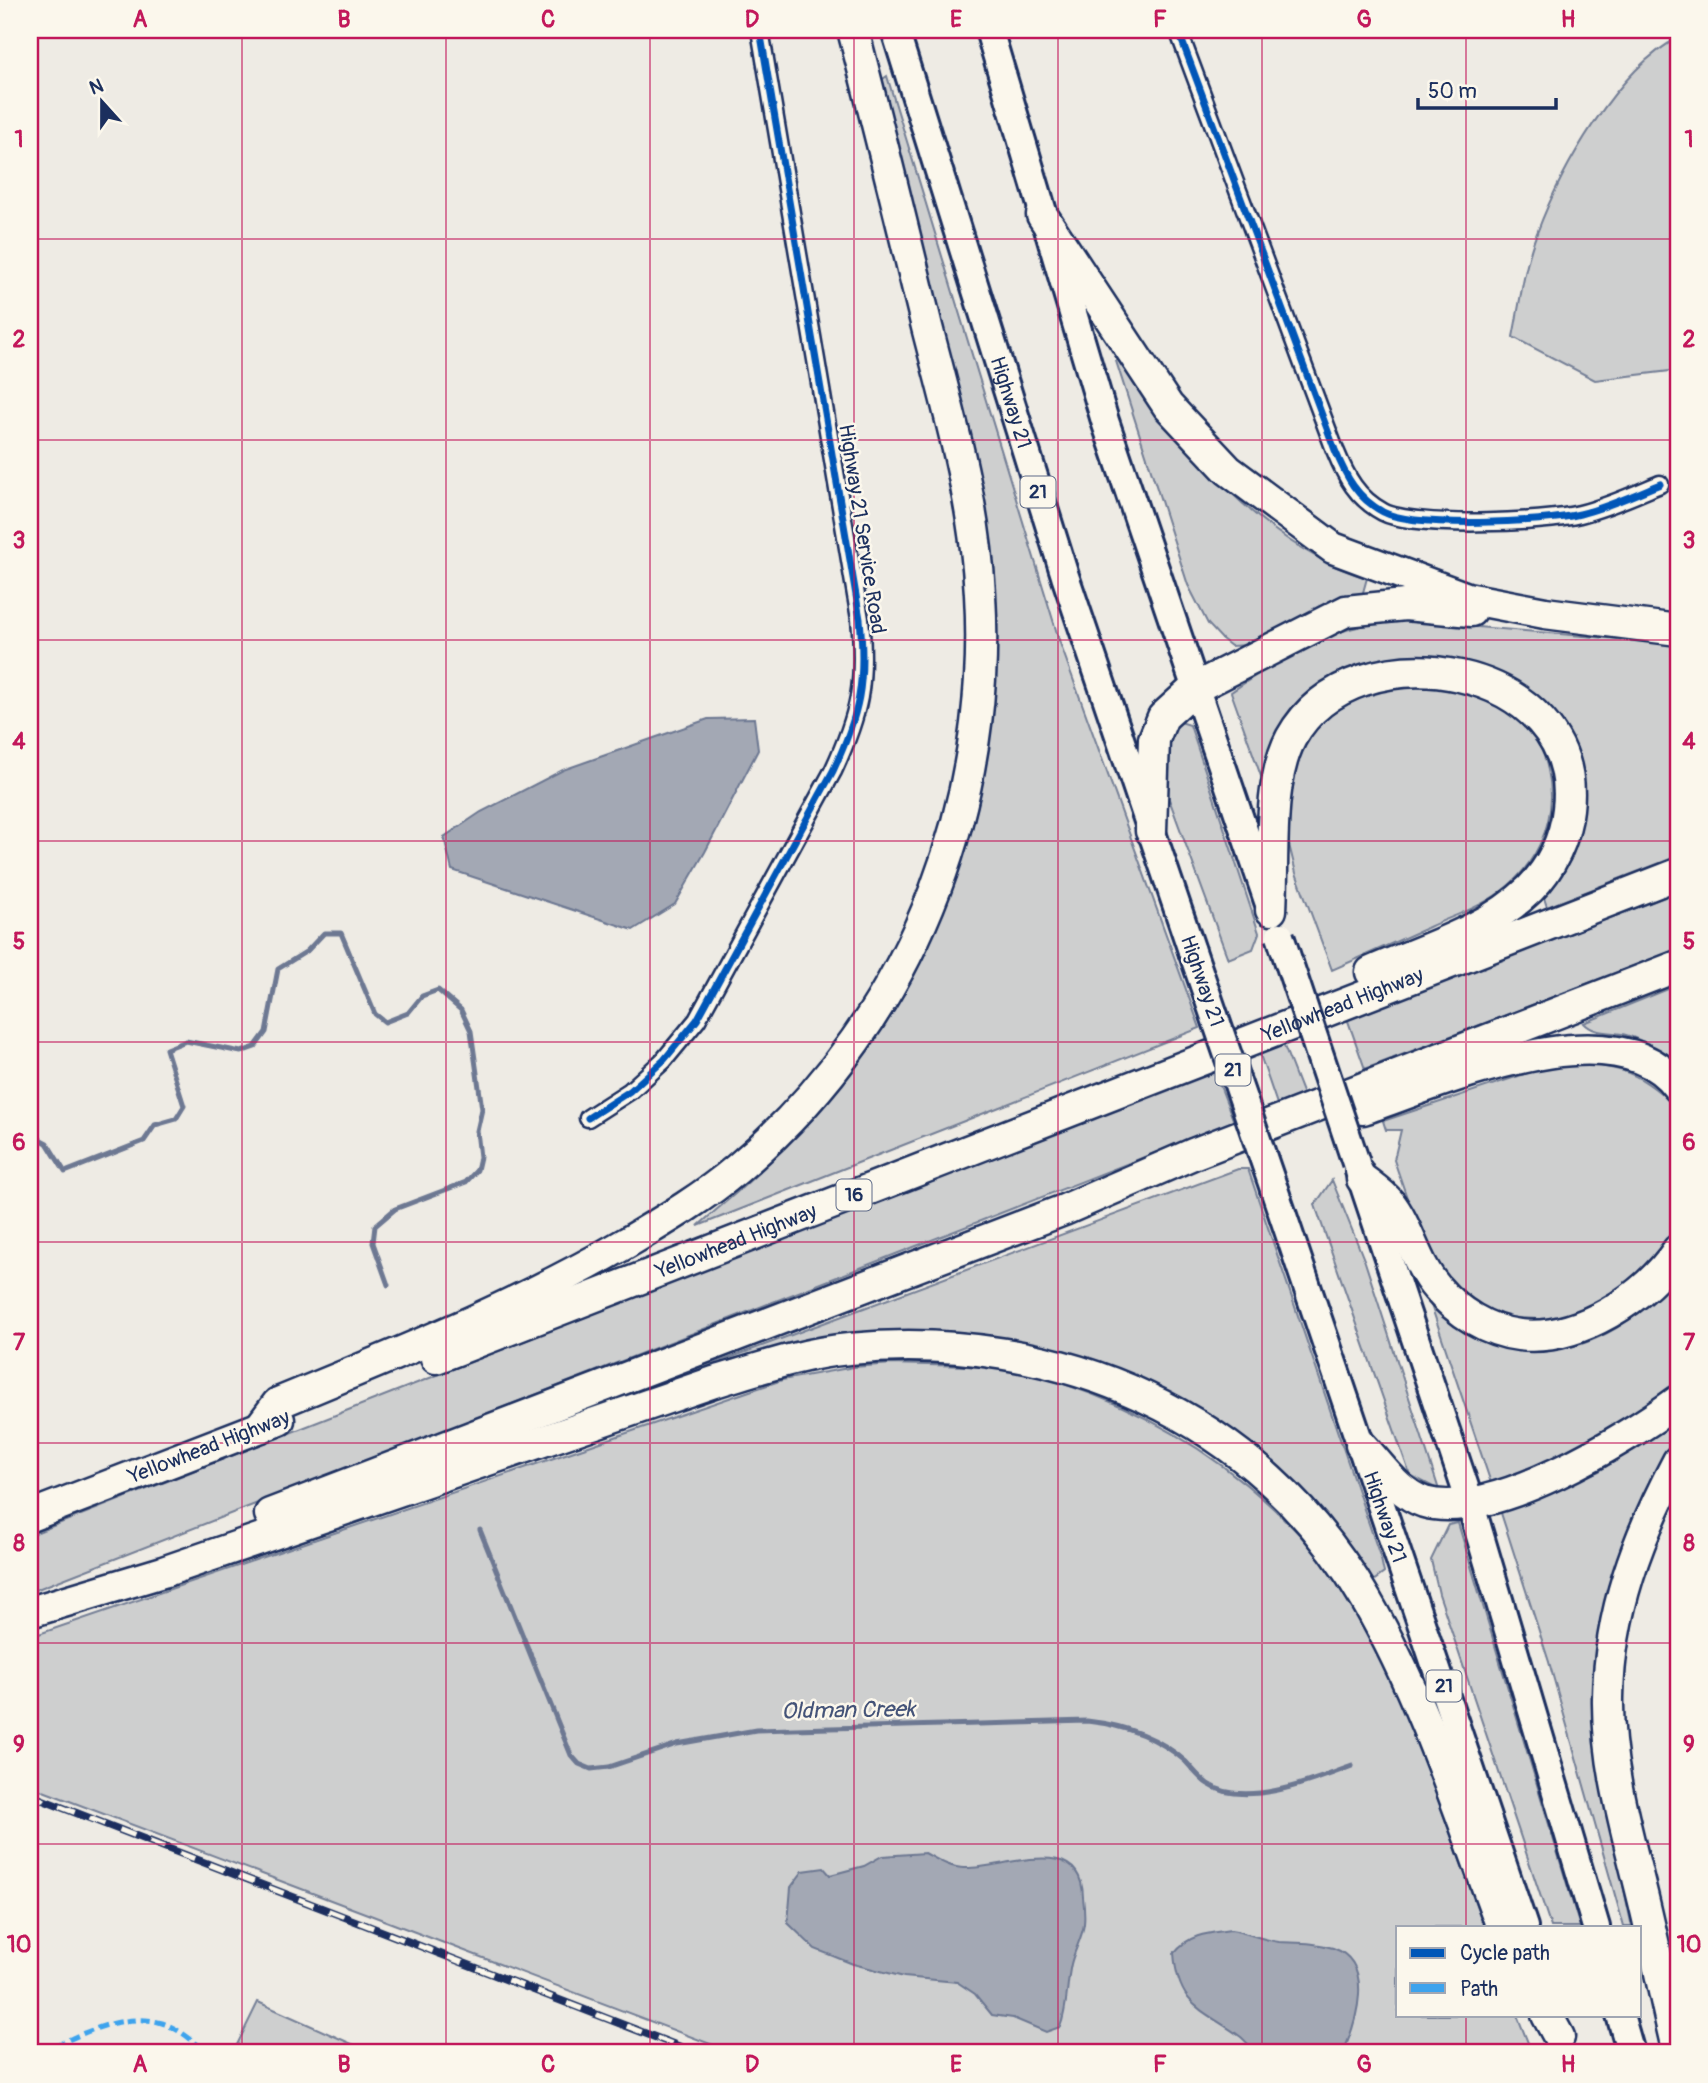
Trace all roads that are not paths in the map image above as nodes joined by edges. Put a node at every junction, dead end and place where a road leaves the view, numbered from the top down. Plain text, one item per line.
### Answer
1 (760, 30) edge
2 (853, 30) edge
3 (895, 30) edge
4 (989, 30) edge
5 (1178, 30) edge
6 (1042, 215) junction
7 (1660, 484) dead end
8 (1545, 613) junction
9 (1678, 630) edge
10 (1195, 688) junction
11 (1152, 831) junction
12 (1678, 874) edge
13 (1276, 923) junction
14 (1678, 966) edge
15 (1348, 1001) junction
16 (1678, 1087) edge
17 (588, 1118) dead end
18 (1359, 1171) junction
19 (1064, 1210) junction
20 (1678, 1250) edge
21 (1678, 1401) edge
22 (260, 1427) junction
23 (1361, 1445) junction
24 (1678, 1461) edge
25 (1471, 1502) junction
26 (30, 1516) edge
27 (30, 1606) edge
28 (30, 1612) edge
29 (1503, 1926) edge
30 (1524, 1926) edge
31 (1596, 1926) edge
32 (1620, 2016) edge
33 (1631, 2053) edge
34 (1678, 2053) edge

1 - 17 street, Highway 21 Service Road
2 - 22 highway
3 - 11 main road, Highway 21 / 21
4 - 6 main road
5 - 7 street
6 - 8 highway
6 - 10 main road
8 - 9 highway
8 - 10 highway
10 - 11 highway
10 - 13 main road
11 - 23 main road, Highway 21 / 21, bridge
12 - 15 highway, Yellowhead Highway / 16
13 - 15 highway
13 - 18 main road, bridge
14 - 19 highway
15 - 22 highway, Yellowhead Highway / 16
16 - 19 highway
18 - 20 highway
18 - 25 main road
19 - 27 highway
21 - 25 highway
22 - 26 highway, Yellowhead Highway / 16
23 - 25 highway
23 - 30 main road, Highway 21 / 21
24 - 34 highway
25 - 31 main road
28 - 29 highway
32 - 33 main road

